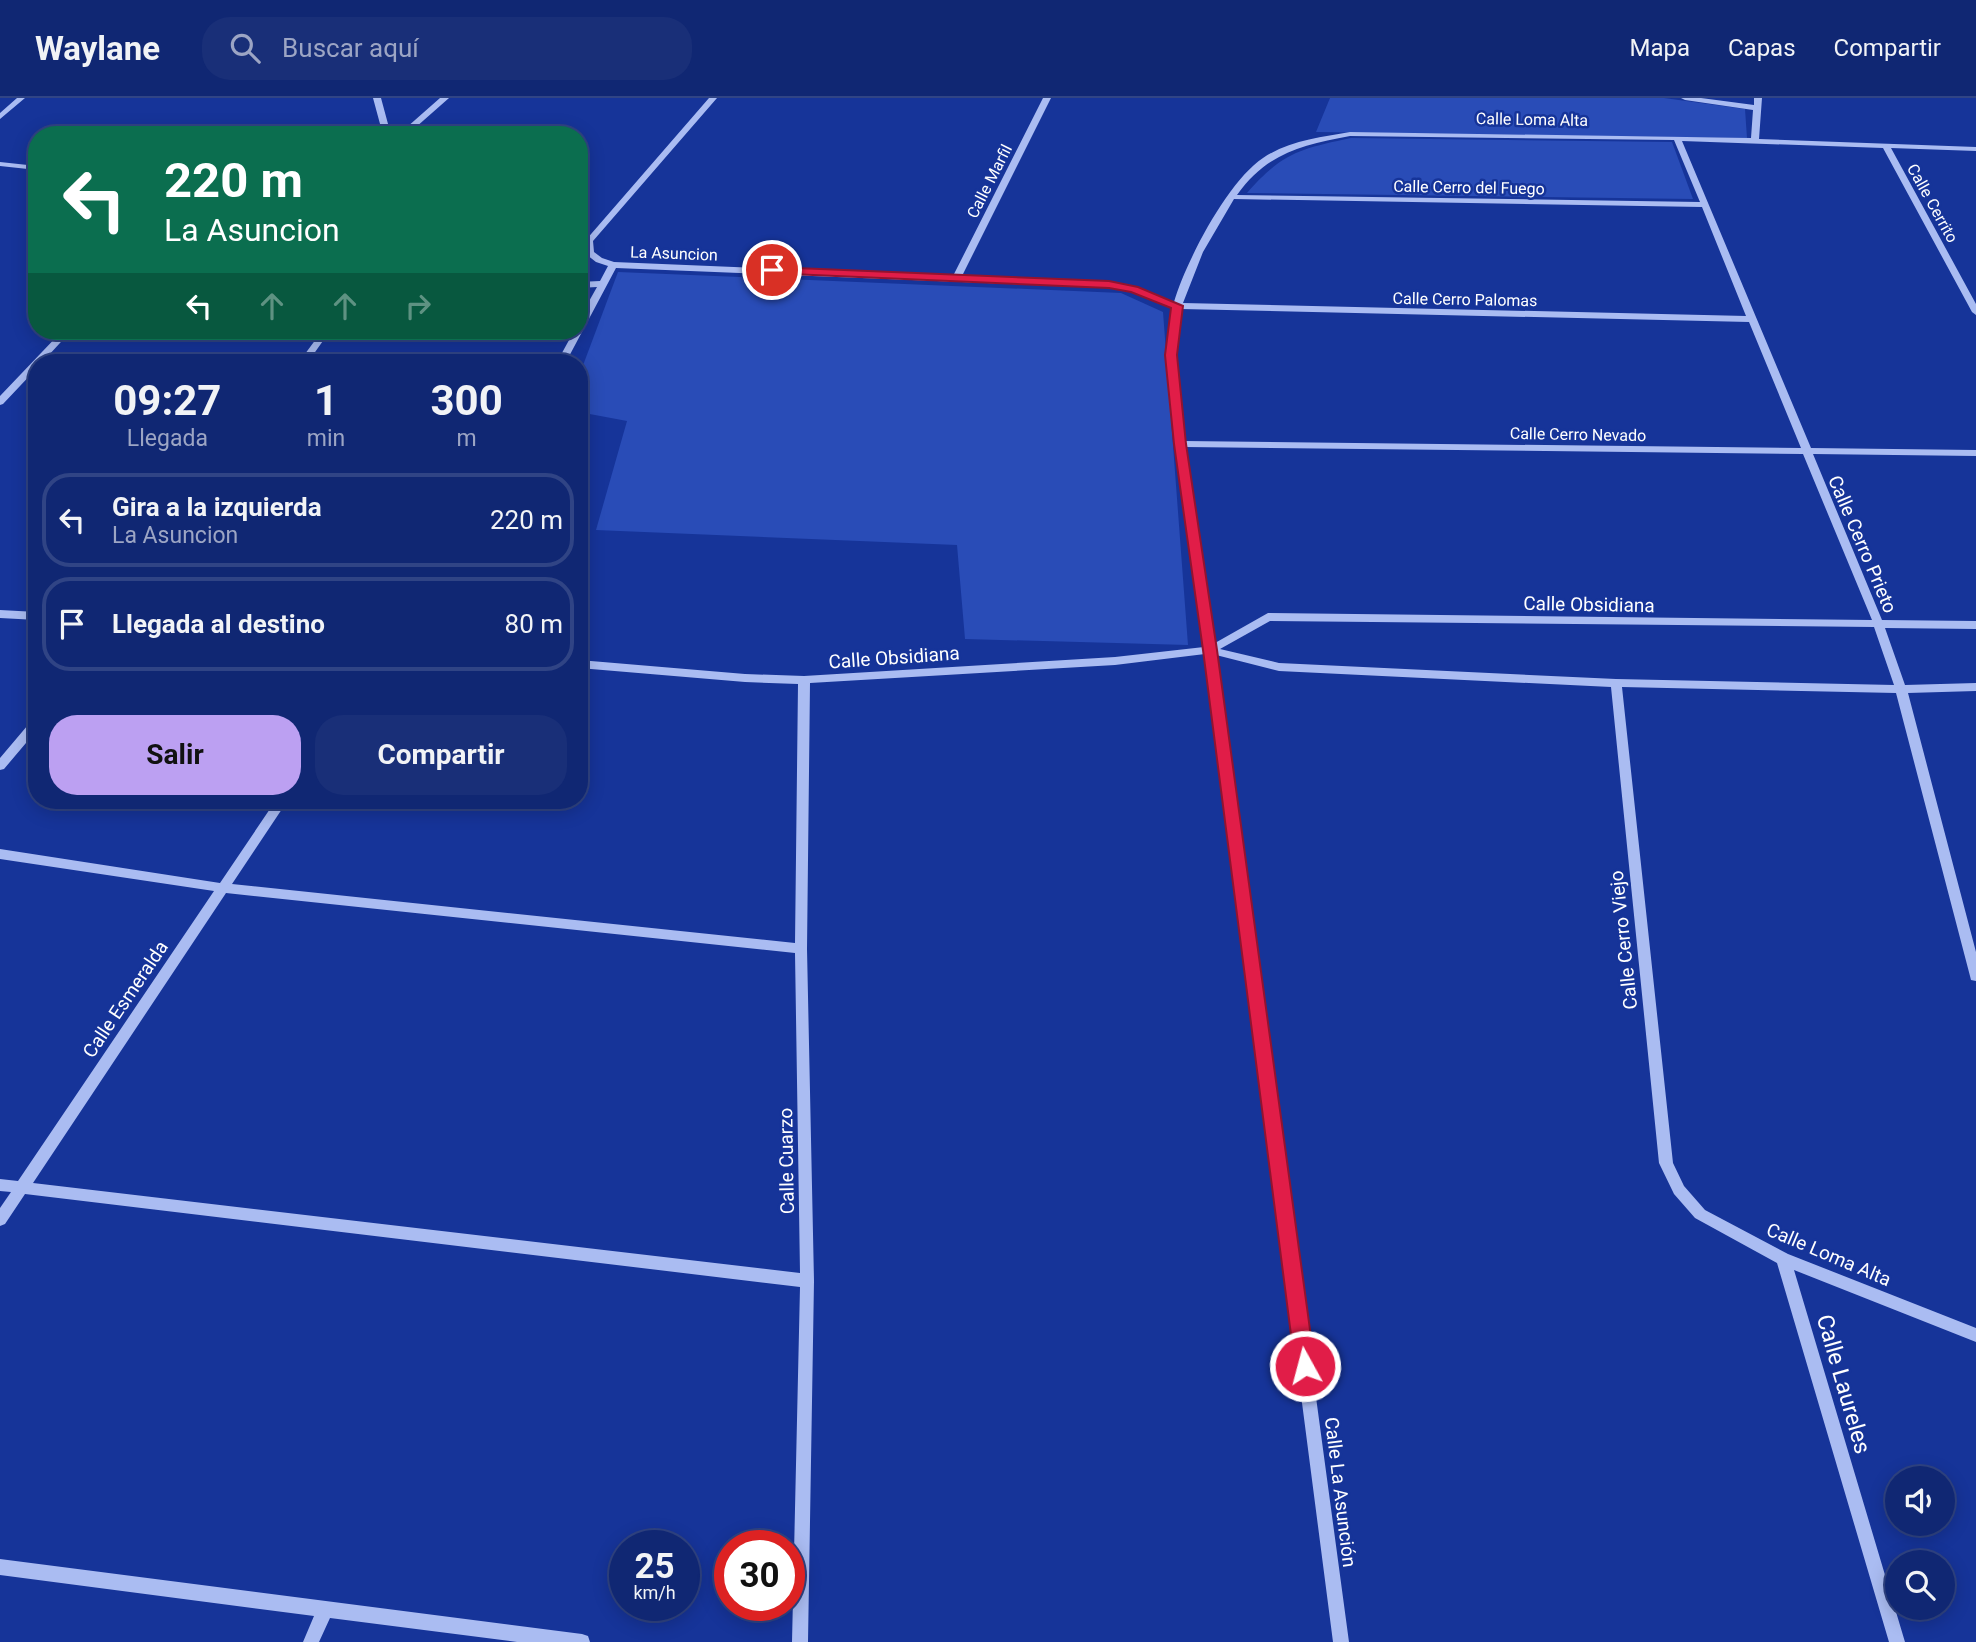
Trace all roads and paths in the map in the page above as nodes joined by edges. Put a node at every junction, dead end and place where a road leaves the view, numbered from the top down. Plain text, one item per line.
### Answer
1 (21, 98) edge
2 (377, 98) edge
3 (445, 98) edge
4 (713, 98) edge
5 (1046, 98) edge
6 (1685, 98) edge
7 (1758, 98) edge
8 (1757, 108) junction
9 (0, 117) edge
10 (385, 126) edge
11 (412, 126) edge
12 (1676, 138) junction
13 (1755, 141) junction
14 (1885, 145) junction
15 (1976, 149) edge
16 (0, 164) edge
17 (28, 167) edge
18 (1233, 197) junction
19 (1704, 205) junction
20 (612, 265) junction
21 (957, 276) junction
22 (602, 284) junction
23 (588, 285) edge
24 (1177, 306) junction
25 (588, 311) edge
26 (1976, 312) edge
27 (1752, 319) junction
28 (58, 340) edge
29 (45, 354) edge
30 (28, 372) edge
31 (0, 402) edge
32 (1180, 444) junction
33 (1807, 453) junction
34 (1976, 453) edge
35 (0, 614) edge
36 (28, 616) edge
37 (1878, 625) junction
38 (1976, 625) edge
39 (1210, 650) junction
40 (588, 665) edge
41 (804, 680) junction
42 (1616, 683) junction
43 (1976, 687) edge
44 (1901, 689) junction
45 (28, 733) edge
46 (0, 766) edge
47 (276, 809) edge
48 (0, 853) edge
49 (223, 888) junction
50 (801, 948) junction
51 (1976, 976) edge
52 (0, 1185) edge
53 (22, 1188) junction
54 (1679, 1190) joint
55 (0, 1220) edge
56 (1783, 1259) junction
57 (807, 1281) junction
58 (1976, 1335) edge
59 (0, 1567) edge
60 (325, 1609) junction
61 (311, 1642) edge
62 (582, 1642) edge
63 (800, 1642) edge
64 (1341, 1642) edge
65 (1897, 1642) edge

1 - 9 street
2 - 10 street
3 - 11 street
4 - 20 street, La Asuncion
5 - 21 street, Calle Marfil
6 - 8 street
7 - 8 street
8 - 13 street
12 - 13 street, Calle Loma Alta
12 - 18 street, Calle Loma Alta
12 - 19 street, Calle Cerro Prieto
13 - 14 street, Calle Loma Alta
14 - 15 street, Calle Loma Alta
14 - 26 street, Calle Cerrito
16 - 17 street
18 - 19 street, Calle Cerro del Fuego
18 - 24 street, Calle Loma Alta
19 - 27 street, Calle Cerro Prieto
20 - 21 street, La Asuncion
20 - 22 street
21 - 24 street, La Asuncion
22 - 23 street
22 - 25 street
24 - 27 street, Calle Cerro Palomas
24 - 32 street, Calle La Asunción
27 - 33 street, Calle Cerro Prieto
28 - 29 street
30 - 31 street
32 - 33 street, Calle Cerro Nevado
32 - 39 street, Calle La Asunción
33 - 34 street, Calle Cerro Nevado
33 - 37 street, Calle Cerro Prieto
35 - 36 street
37 - 38 street, Calle Obsidiana
37 - 39 street, Calle Obsidiana
37 - 44 street, Calle Cerro Prieto
39 - 41 street, Calle Obsidiana
39 - 42 street, Calle Obsidiana
39 - 64 street, Calle La Asunción
40 - 41 street, Calle Obsidiana
41 - 50 street, Calle Cuarzo
42 - 44 street, Calle Obsidiana
42 - 54 street, Calle Cerro Viejo
43 - 44 street, Calle Obsidiana
44 - 51 street, Calle Cerro Prieto
45 - 46 street
47 - 49 street, Calle Esmeralda
48 - 49 street
49 - 50 street
49 - 53 street, Calle Esmeralda
50 - 57 street, Calle Cuarzo
52 - 53 street
53 - 55 street, Calle Esmeralda
53 - 57 street
54 - 56 street, Calle Loma Alta
56 - 58 street, Calle Loma Alta
56 - 65 street, Calle Laureles
57 - 63 street, Calle Cuarzo
59 - 60 street
60 - 61 street
60 - 62 street

